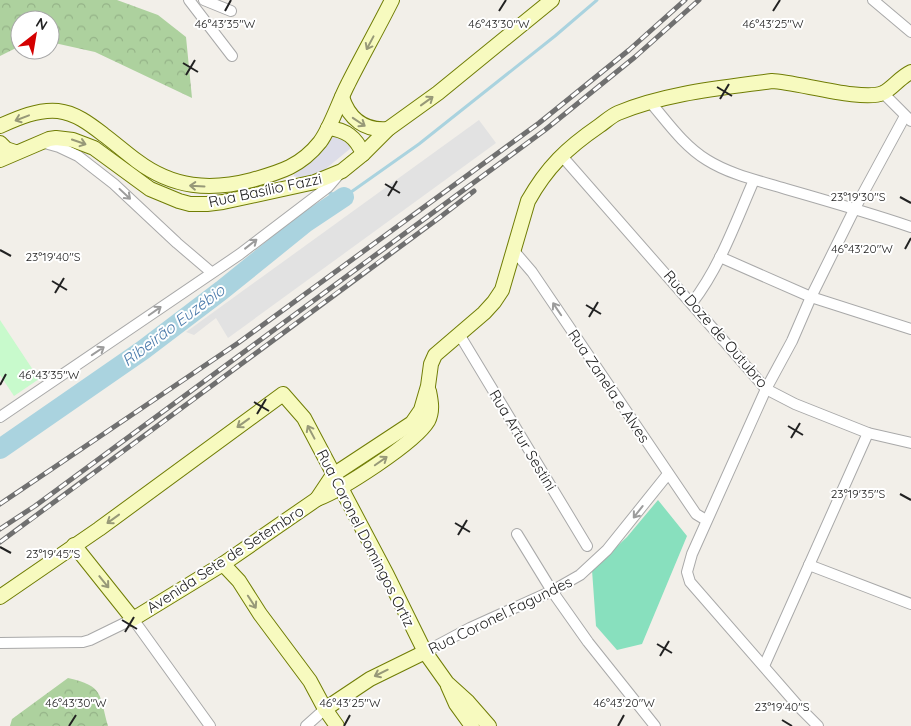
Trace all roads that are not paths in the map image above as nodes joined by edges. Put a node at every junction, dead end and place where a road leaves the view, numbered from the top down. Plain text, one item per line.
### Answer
1 (189, 0) edge
2 (204, 0) edge
3 (392, 0) edge
4 (552, 0) edge
5 (873, 0) edge
6 (231, 10) dead end
7 (911, 32) edge
8 (232, 56) dead end
9 (911, 72) edge
10 (882, 93) junction
11 (342, 97) junction
12 (651, 103) junction
13 (908, 118) edge
14 (0, 126) edge
15 (328, 128) junction
16 (388, 130) junction
17 (40, 142) junction
18 (0, 143) edge
19 (15, 152) junction
20 (363, 154) junction
21 (561, 155) junction
22 (0, 160) edge
23 (342, 171) junction
24 (754, 180) junction
25 (854, 210) junction
26 (911, 227) edge
27 (514, 251) junction
28 (720, 257) junction
29 (211, 272) junction
30 (811, 297) junction
31 (692, 303) junction
32 (911, 330) edge
33 (458, 334) junction
34 (766, 389) junction
35 (0, 417) edge
36 (868, 433) junction
37 (911, 443) edge
38 (668, 474) junction
39 (337, 481) junction
40 (706, 520) junction
41 (518, 534) dead end
42 (74, 545) junction
43 (587, 546) dead end
44 (223, 564) junction
45 (809, 565) junction
46 (552, 591) junction
47 (0, 597) edge
48 (911, 604) edge
49 (133, 618) junction
50 (0, 643) edge
51 (425, 652) junction
52 (764, 666) junction
53 (447, 683) junction
54 (325, 709) junction
55 (208, 724) edge
56 (306, 726) edge
57 (337, 726) edge
58 (472, 726) edge
59 (489, 726) edge
60 (654, 726) edge
61 (818, 726) edge

1 - 8 street
2 - 6 street
3 -> 11 main road
16 -> 4 main road, Rua Basílio Fazzi
5 - 7 street
9 - 10 main road
10 - 12 main road, Avenida Sete de Setembro
10 - 13 street
11 - 15 main road
11 -> 16 main road
12 - 21 main road, Avenida Sete de Setembro
12 - 24 street
13 - 25 street
15 -> 14 main road, Rua Basílio Fazzi
15 - 20 main road
16 - 20 main road, Rua Basílio Fazzi
17 - 19 main road, Rua Basílio Fazzi
17 -> 23 main road, Rua Basílio Fazzi
17 -> 29 street
18 - 19 main road
19 - 22 main road, Rua Basílio Fazzi
20 - 23 main road, Rua Basílio Fazzi
21 - 27 main road, Avenida Sete de Setembro
21 - 31 street, Rua Doze de Outubro
29 -> 23 street
24 - 25 street
24 - 28 street
25 - 26 street
25 - 30 street
27 - 33 main road, Avenida Sete de Setembro
38 -> 27 street, Rua Zanela e Alves
28 - 30 street
28 - 31 street
35 -> 29 street
30 - 32 street
30 - 34 street
31 - 34 street, Rua Doze de Outubro
33 - 39 main road, Avenida Sete de Setembro
33 - 43 street, Rua Artur Sestini
34 - 36 street, Rua Doze de Outubro
34 - 40 street
36 - 37 street, Rua Doze de Outubro
36 - 45 street
38 - 40 street, Rua Zanela e Alves
38 -> 46 street, Rua Coronel Fagundes
39 -> 42 main road, Rua Coronel Domingos Ortiz
39 - 44 main road, Avenida Sete de Setembro
39 - 51 main road, Rua Coronel Domingos Ortiz
40 - 52 street
41 - 46 street
42 - 47 main road
42 -> 49 main road
44 - 49 main road, Avenida Sete de Setembro
44 -> 54 main road
45 - 48 street
45 - 52 street
46 - 51 street, Rua Coronel Fagundes
46 - 60 street
49 - 50 street
49 - 55 street
51 - 53 main road, Rua Coronel Domingos Ortiz
51 -> 54 main road, Rua Coronel Fagundes
52 - 61 street
53 - 58 main road, Rua Coronel Domingos Ortiz
53 - 59 main road, Rua Coronel Domingos Ortiz
54 - 56 street, Rua Coronel Fagundes
54 - 57 main road

